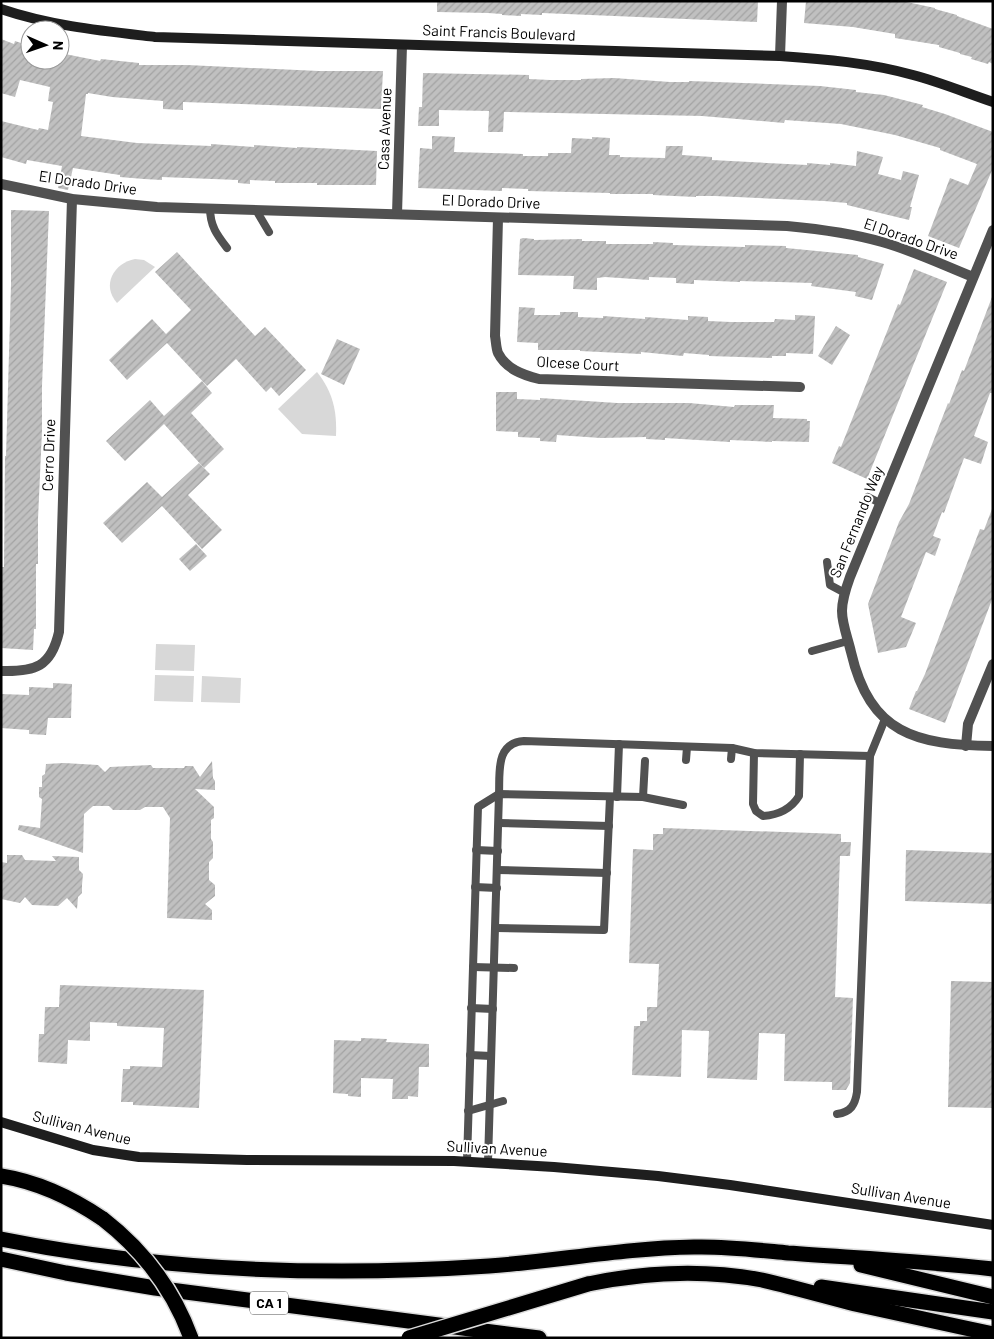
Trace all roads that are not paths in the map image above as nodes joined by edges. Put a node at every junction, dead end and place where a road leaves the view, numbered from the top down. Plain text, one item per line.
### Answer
1 (782, 1) edge
2 (1, 9) edge
3 (402, 45) junction
4 (780, 56) junction
5 (993, 102) edge
6 (1, 184) edge
7 (72, 199) junction
8 (210, 208) junction
9 (256, 210) junction
10 (397, 214) junction
11 (498, 218) junction
12 (993, 230) edge
13 (269, 232) dead end
14 (227, 248) dead end
15 (973, 277) junction
16 (800, 387) dead end
17 (868, 497) dead end
18 (880, 503) junction
19 (827, 562) dead end
20 (845, 593) junction
21 (848, 641) junction
22 (812, 651) dead end
23 (993, 664) edge
24 (1, 671) edge
25 (885, 719) junction
26 (619, 744) junction
27 (966, 746) junction
28 (993, 746) edge
29 (687, 747) junction
30 (732, 748) junction
31 (754, 753) junction
32 (800, 754) junction
33 (870, 756) junction
34 (732, 759) dead end
35 (686, 760) dead end
36 (645, 761) dead end
37 (499, 794) junction
38 (613, 797) junction
39 (643, 797) junction
40 (683, 805) dead end
41 (499, 823) junction
42 (609, 826) junction
43 (476, 850) junction
44 (498, 851) junction
45 (498, 870) junction
46 (607, 873) junction
47 (475, 887) junction
48 (497, 888) junction
49 (496, 928) junction
50 (473, 967) junction
51 (494, 967) junction
52 (514, 968) dead end
53 (471, 1008) junction
54 (493, 1009) junction
55 (470, 1055) junction
56 (492, 1056) junction
57 (503, 1101) dead end
58 (490, 1106) junction
59 (468, 1111) junction
60 (837, 1114) dead end
61 (1, 1122) edge
62 (467, 1161) junction
63 (488, 1162) junction
64 (1, 1176) edge
65 (993, 1225) edge
66 (1, 1239) edge
67 (788, 1253) junction
68 (1, 1259) edge
69 (993, 1269) edge
70 (763, 1281) junction
71 (993, 1297) edge
72 (993, 1312) edge
73 (993, 1334) edge
74 (191, 1338) edge
75 (409, 1338) edge
76 (539, 1338) edge

1 - 4 street
2 - 3 street, Saint Francis Boulevard
3 - 4 street, Saint Francis Boulevard
3 - 10 street, Casa Avenue
4 - 5 street, Saint Francis Boulevard
6 - 7 street, El Dorado Drive
7 - 8 street, El Dorado Drive
7 - 24 street, Cerro Drive
8 - 9 street, El Dorado Drive
8 - 14 lane
9 - 10 street, El Dorado Drive
9 - 13 lane
10 - 11 street, El Dorado Drive
11 - 15 street, El Dorado Drive
11 - 16 street, Olcese Court
12 - 15 street, San Fernando Way
15 - 18 street, San Fernando Way
17 - 18 lane
18 - 20 street, San Fernando Way
19 - 20 lane
20 - 21 street, San Fernando Way
21 - 22 lane
21 - 25 street, San Fernando Way
23 - 27 street
25 - 27 street, San Fernando Way
25 - 33 lane
26 - 29 lane
26 - 37 lane
26 - 38 lane
27 - 28 street, San Fernando Way
29 - 30 lane
29 - 35 lane
30 - 31 lane
30 - 34 lane
31 - 32 lane
31 - 32 lane
32 - 33 lane
33 - 60 lane
36 - 39 lane
37 - 38 lane
37 - 41 lane
37 - 43 lane
38 - 39 lane
38 - 42 lane
39 - 40 lane
41 - 42 lane
41 - 44 lane
42 - 46 lane
43 - 44 lane
43 - 47 lane
44 - 45 lane
45 - 46 lane
45 - 48 lane
46 - 49 lane
47 - 48 lane
47 - 50 lane
48 - 49 lane
49 - 51 lane
50 - 51 lane
50 - 53 lane
51 - 52 lane
51 - 54 lane
53 - 54 lane
53 - 55 lane
54 - 56 lane
55 - 56 lane
55 - 59 lane
56 - 58 lane
57 - 58 lane
58 - 59 lane
58 - 63 lane
59 - 62 lane
61 - 62 street, Sullivan Avenue
62 - 63 street, Sullivan Avenue
63 - 65 street, Sullivan Avenue
64 - 74 highway, bridge
66 - 67 highway
67 - 69 highway
67 - 71 highway
68 - 76 highway, CA 1
70 - 72 highway
70 - 73 highway
70 - 75 highway, bridge

